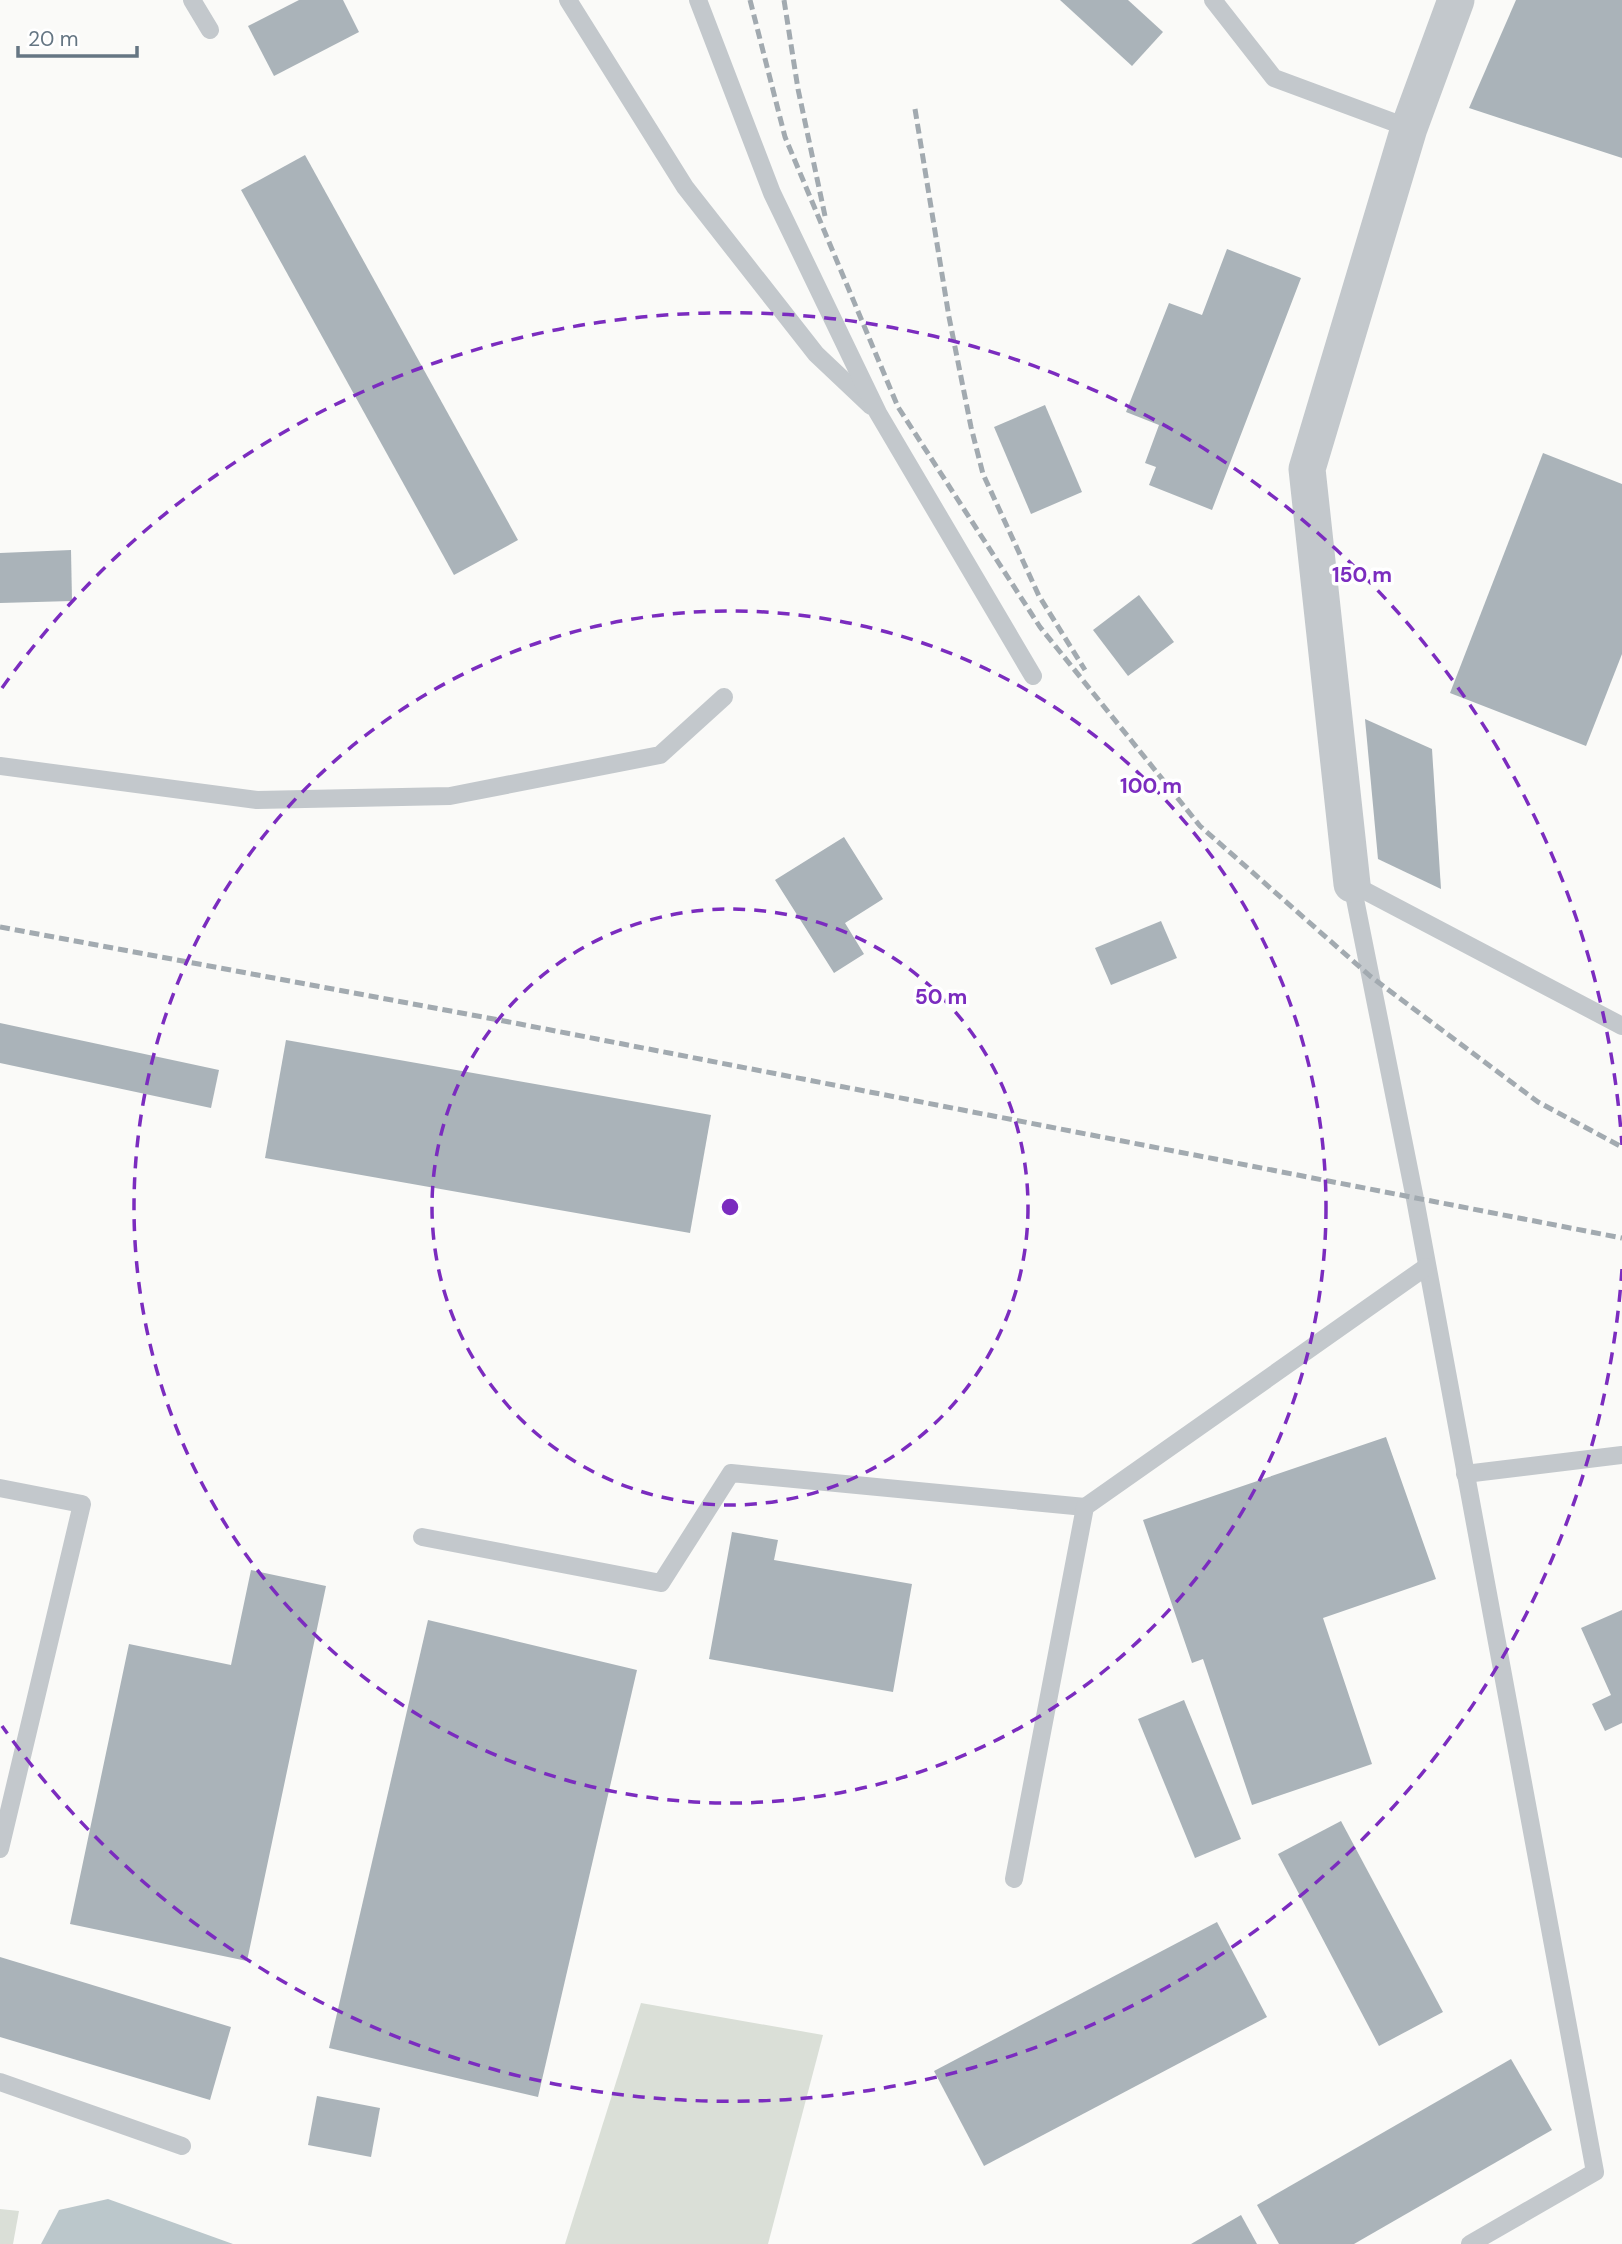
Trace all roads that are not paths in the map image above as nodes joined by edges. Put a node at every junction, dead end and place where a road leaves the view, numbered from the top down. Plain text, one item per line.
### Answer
1 (192, 0) edge
2 (568, 0) edge
3 (698, 0) edge
4 (1213, 0) edge
5 (1456, 0) edge
6 (210, 30) dead end
7 (1409, 128) junction
8 (878, 413) junction
9 (1033, 676) dead end
10 (724, 697) dead end
11 (0, 766) edge
12 (1352, 884) junction
13 (1622, 1026) edge
14 (1426, 1267) junction
15 (1622, 1455) edge
16 (1465, 1474) junction
17 (0, 1488) edge
18 (1085, 1507) junction
19 (422, 1537) dead end
20 (0, 1849) edge
21 (1014, 1880) dead end
22 (0, 2082) edge
23 (182, 2146) dead end
24 (1470, 2244) edge

1 - 6 lane
2 - 8 lane
3 - 8 lane
4 - 7 lane
5 - 7 street
7 - 12 street
8 - 9 lane
10 - 11 lane
12 - 13 lane
12 - 14 lane
14 - 16 lane
14 - 18 lane
15 - 16 lane
16 - 24 lane
17 - 20 lane
18 - 19 lane
18 - 21 lane
22 - 23 lane

